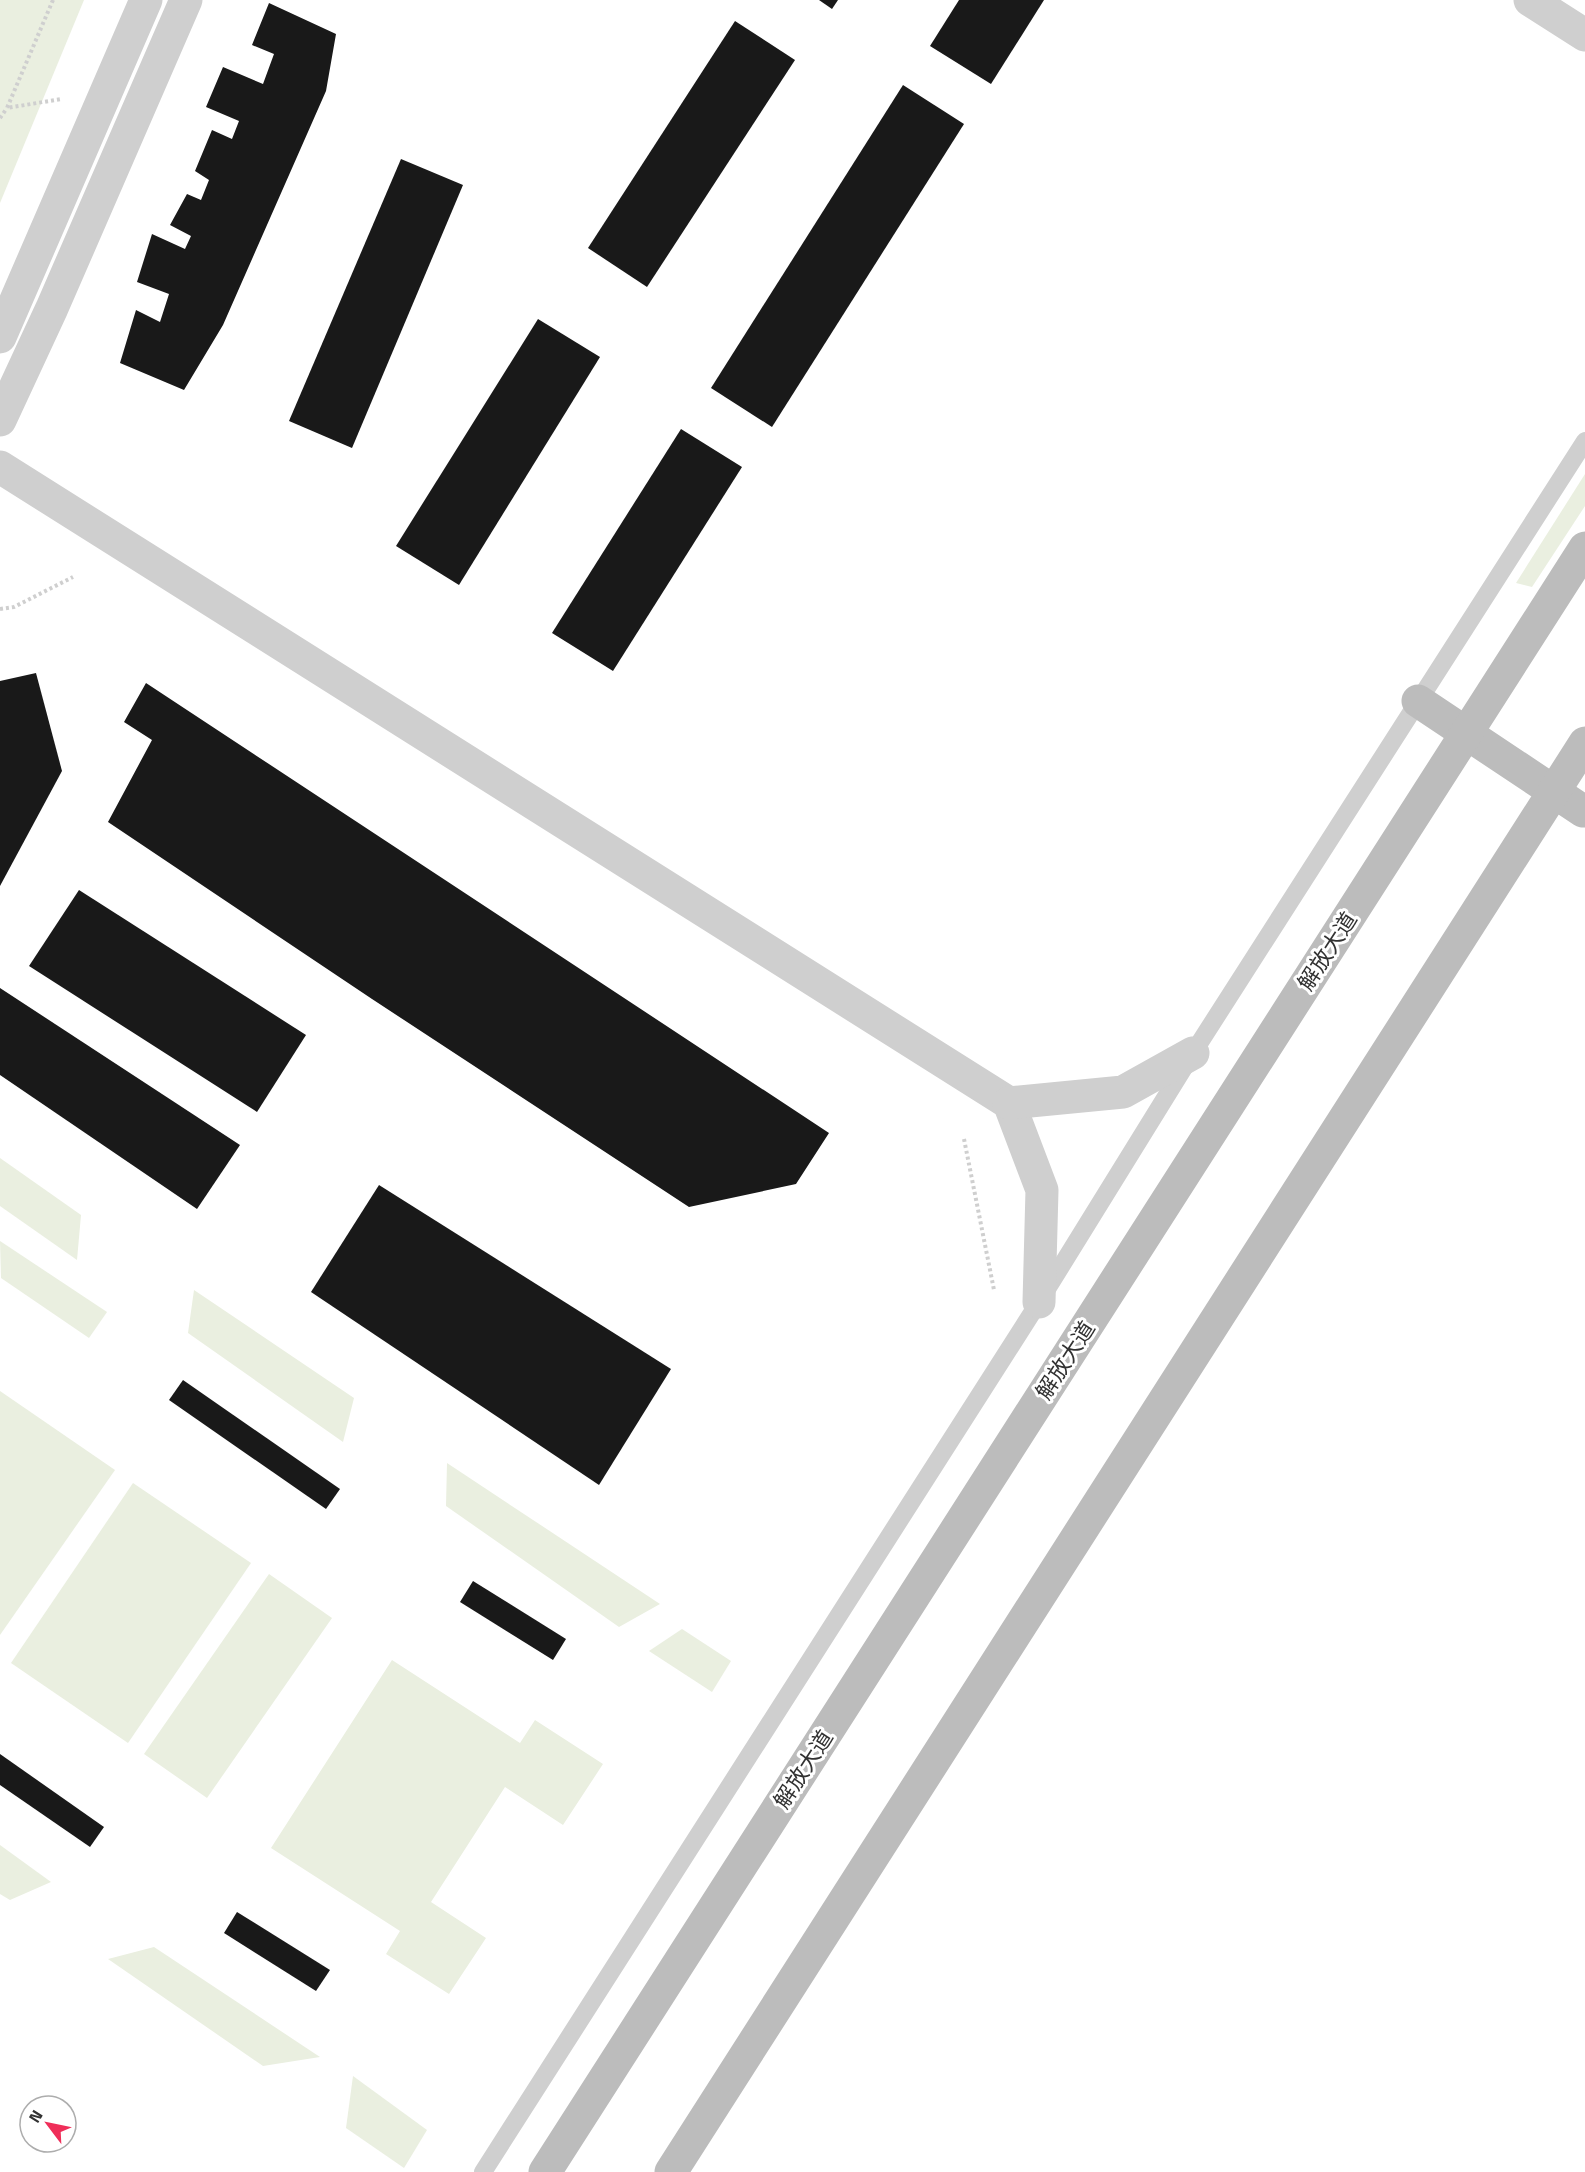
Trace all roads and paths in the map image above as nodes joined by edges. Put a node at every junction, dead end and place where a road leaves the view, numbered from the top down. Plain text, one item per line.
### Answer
1 (53, 0) edge
2 (146, 0) edge
3 (186, 0) edge
4 (1530, 0) edge
5 (1585, 35) edge
6 (61, 99) dead end
7 (7, 108) junction
8 (0, 118) edge
9 (0, 337) edge
10 (0, 420) edge
11 (1585, 441) edge
12 (0, 466) edge
13 (1585, 548) edge
14 (73, 577) dead end
15 (0, 609) edge
16 (1418, 701) junction
17 (1466, 733) junction
18 (1585, 743) edge
19 (1553, 792) junction
20 (1583, 811) dead end
21 (1193, 1053) junction
22 (1008, 1103) junction
23 (964, 1139) dead end
24 (994, 1290) dead end
25 (1039, 1302) junction
26 (483, 2172) edge
27 (545, 2172) edge
28 (670, 2172) edge

1 - 7 path
2 - 9 street
3 - 10 street
4 - 5 street
6 - 7 path
7 - 8 path
11 - 16 lane
12 - 22 street
13 - 17 main road, 解放大道
14 - 15 path
16 - 17 main road
16 - 21 lane
17 - 19 main road
17 - 27 main road, 解放大道
18 - 19 main road
19 - 20 main road
19 - 28 main road
21 - 22 street
21 - 25 lane
22 - 25 street
23 - 24 path
25 - 26 lane

